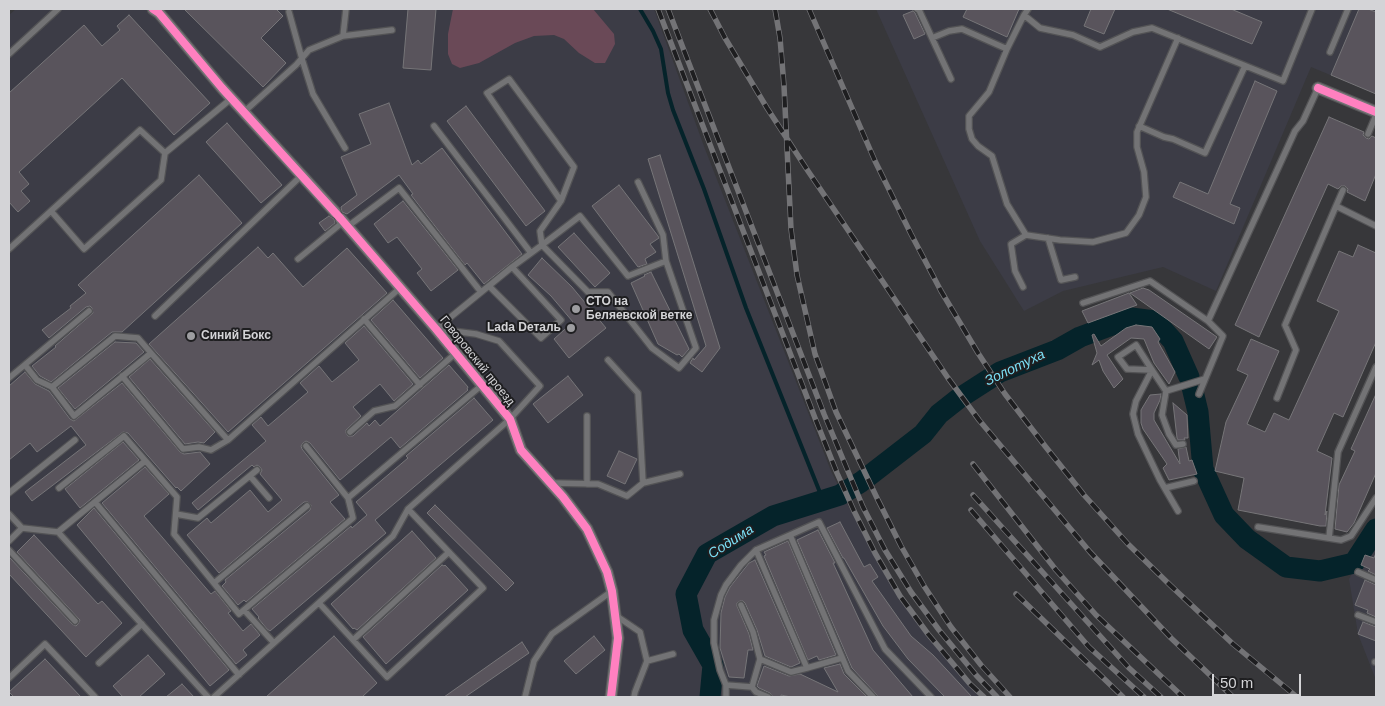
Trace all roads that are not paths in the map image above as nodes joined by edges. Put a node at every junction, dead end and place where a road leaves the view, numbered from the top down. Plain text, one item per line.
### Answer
1 (58, 9) edge
2 (153, 9) edge
3 (346, 9) edge
4 (918, 9) edge
5 (1028, 9) edge
6 (1312, 9) edge
7 (1348, 9) edge
8 (289, 12) dead end
9 (1024, 15) junction
10 (392, 30) dead end
11 (343, 36) junction
12 (932, 38) junction
13 (1178, 38) junction
14 (1008, 49) junction
15 (1330, 52) dead end
16 (9, 54) edge
17 (302, 59) junction
18 (1245, 66) junction
19 (951, 79) dead end
20 (1318, 88) joint
21 (232, 98) junction
22 (245, 111) junction
23 (1376, 113) edge
24 (434, 126) dead end
25 (1139, 126) junction
26 (1368, 134) dead end
27 (345, 148) dead end
28 (165, 153) junction
29 (302, 175) junction
30 (638, 182) dead end
31 (1342, 190) dead end
32 (561, 201) junction
33 (1336, 206) junction
34 (51, 211) junction
35 (342, 220) junction
36 (1376, 226) edge
37 (1026, 235) junction
38 (1048, 238) junction
39 (542, 245) junction
40 (9, 249) edge
41 (531, 253) junction
42 (298, 259) dead end
43 (666, 260) junction
44 (512, 268) junction
45 (1075, 277) dead end
46 (489, 286) junction
47 (400, 287) junction
48 (1022, 287) dead end
49 (481, 292) junction
50 (1083, 303) dead end
51 (89, 311) dead end
52 (155, 316) dead end
53 (364, 320) junction
54 (1208, 321) junction
55 (436, 329) junction
56 (151, 353) junction
57 (456, 353) junction
58 (608, 360) dead end
59 (25, 365) junction
60 (1376, 367) edge
61 (1152, 370) junction
62 (122, 376) junction
63 (9, 378) edge
64 (1205, 379) junction
65 (420, 385) junction
66 (482, 385) junction
67 (52, 387) junction
68 (1166, 391) junction
69 (1199, 394) dead end
70 (1277, 398) dead end
71 (587, 416) dead end
72 (510, 419) junction
73 (350, 432) dead end
74 (75, 440) dead end
75 (228, 440) junction
76 (1183, 444) dead end
77 (306, 446) dead end
78 (145, 461) junction
79 (257, 470) dead end
80 (680, 474) dead end
81 (250, 476) junction
82 (1194, 481) dead end
83 (642, 482) junction
84 (550, 483) junction
85 (587, 484) junction
86 (59, 488) dead end
87 (1165, 488) junction
88 (9, 493) edge
89 (269, 498) dead end
90 (348, 498) junction
91 (1376, 498) edge
92 (95, 502) junction
93 (307, 506) dead end
94 (408, 509) junction
95 (1178, 511) dead end
96 (9, 514) edge
97 (176, 514) junction
98 (1258, 527) dead end
99 (22, 528) junction
100 (58, 532) junction
101 (790, 534) junction
102 (1329, 538) junction
103 (9, 541) edge
104 (9, 550) edge
105 (756, 550) junction
106 (449, 552) junction
107 (1358, 572) dead end
108 (1376, 580) edge
109 (214, 583) junction
110 (612, 591) junction
111 (319, 603) junction
112 (741, 605) dead end
113 (244, 610) junction
114 (615, 614) junction
115 (1358, 615) dead end
116 (75, 621) dead end
117 (1376, 622) edge
118 (142, 624) junction
119 (352, 640) junction
120 (274, 643) junction
121 (673, 654) dead end
122 (842, 658) junction
123 (760, 659) junction
124 (647, 661) junction
125 (100, 663) dead end
126 (807, 668) junction
127 (239, 674) junction
128 (9, 678) edge
129 (726, 685) junction
130 (754, 692) edge
131 (94, 697) edge
132 (208, 697) edge
133 (214, 697) edge
134 (525, 697) edge
135 (611, 697) edge
136 (634, 697) edge
137 (726, 697) edge
138 (768, 697) edge
139 (873, 697) edge
140 (931, 697) edge

1 - 16 lane
2 - 21 street, Говоровский проезд
3 - 11 lane
4 - 12 lane
5 - 9 lane
6 - 18 lane
7 - 15 lane
8 - 17 lane
9 - 13 lane
9 - 14 lane
10 - 11 lane
11 - 17 lane
12 - 14 lane
12 - 19 lane
13 - 18 lane
13 - 25 lane
14 - 37 lane
17 - 22 lane
17 - 27 lane
18 - 25 lane
20 - 23 street
20 - 54 lane
21 - 22 street, Говоровский проезд
21 - 28 lane
22 - 29 street, Говоровский проезд
23 - 26 lane
24 - 41 lane
25 - 38 lane
28 - 34 lane
28 - 34 lane
29 - 35 street, Говоровский проезд
29 - 52 lane
30 - 43 lane
31 - 33 lane
32 - 32 lane
32 - 39 lane
33 - 36 lane
33 - 70 lane
34 - 40 lane
35 - 42 lane
35 - 47 street, Говоровский проезд
35 - 49 lane
37 - 38 lane
37 - 48 lane
38 - 45 lane
39 - 41 lane
39 - 43 lane
39 - 43 lane
41 - 44 lane
44 - 46 lane
44 - 46 lane
46 - 49 lane
47 - 53 lane
47 - 55 street, Говоровский проезд
49 - 55 lane
50 - 54 lane
51 - 59 lane
53 - 65 lane
53 - 75 lane
54 - 64 lane
55 - 57 street, Говоровский проезд
55 - 72 lane
56 - 62 lane
56 - 67 lane
56 - 75 lane
57 - 65 lane
57 - 66 street, Говоровский проезд
58 - 83 lane
59 - 63 lane
59 - 67 lane
60 - 102 lane
61 - 61 lane
61 - 68 lane
61 - 87 lane
62 - 67 lane
62 - 75 lane
64 - 68 lane
64 - 69 lane
65 - 73 lane
66 - 72 street, Говоровский проезд
66 - 90 lane
68 - 76 lane
71 - 85 lane
72 - 84 street, Говоровский проезд
72 - 94 lane
74 - 88 lane
77 - 90 lane
78 - 86 lane
78 - 92 lane
78 - 97 lane
79 - 81 lane
80 - 83 lane
81 - 89 lane
81 - 97 lane
82 - 87 lane
83 - 85 lane
84 - 85 lane
84 - 110 street, Говоровский проезд
87 - 95 lane
90 - 113 lane
91 - 102 lane
92 - 100 lane
92 - 127 lane
93 - 109 lane
94 - 106 lane
94 - 111 lane
96 - 99 lane
97 - 109 lane
98 - 102 lane
99 - 100 lane
99 - 103 lane
100 - 118 lane
101 - 105 lane
101 - 122 lane
101 - 140 lane
104 - 116 lane
105 - 126 lane
105 - 129 lane
106 - 119 lane
106 - 119 lane
107 - 108 lane
109 - 113 lane
110 - 114 street, Говоровский проезд
110 - 134 lane
111 - 119 lane
111 - 120 lane
112 - 123 lane
113 - 120 lane
114 - 124 lane
114 - 135 street, Говоровский проезд
115 - 117 lane
118 - 125 lane
118 - 132 lane
120 - 127 lane
121 - 124 lane
122 - 126 lane
122 - 139 lane
123 - 126 lane
123 - 130 lane
124 - 136 lane
127 - 133 lane
128 - 131 lane
129 - 130 lane
129 - 137 lane
130 - 138 lane

